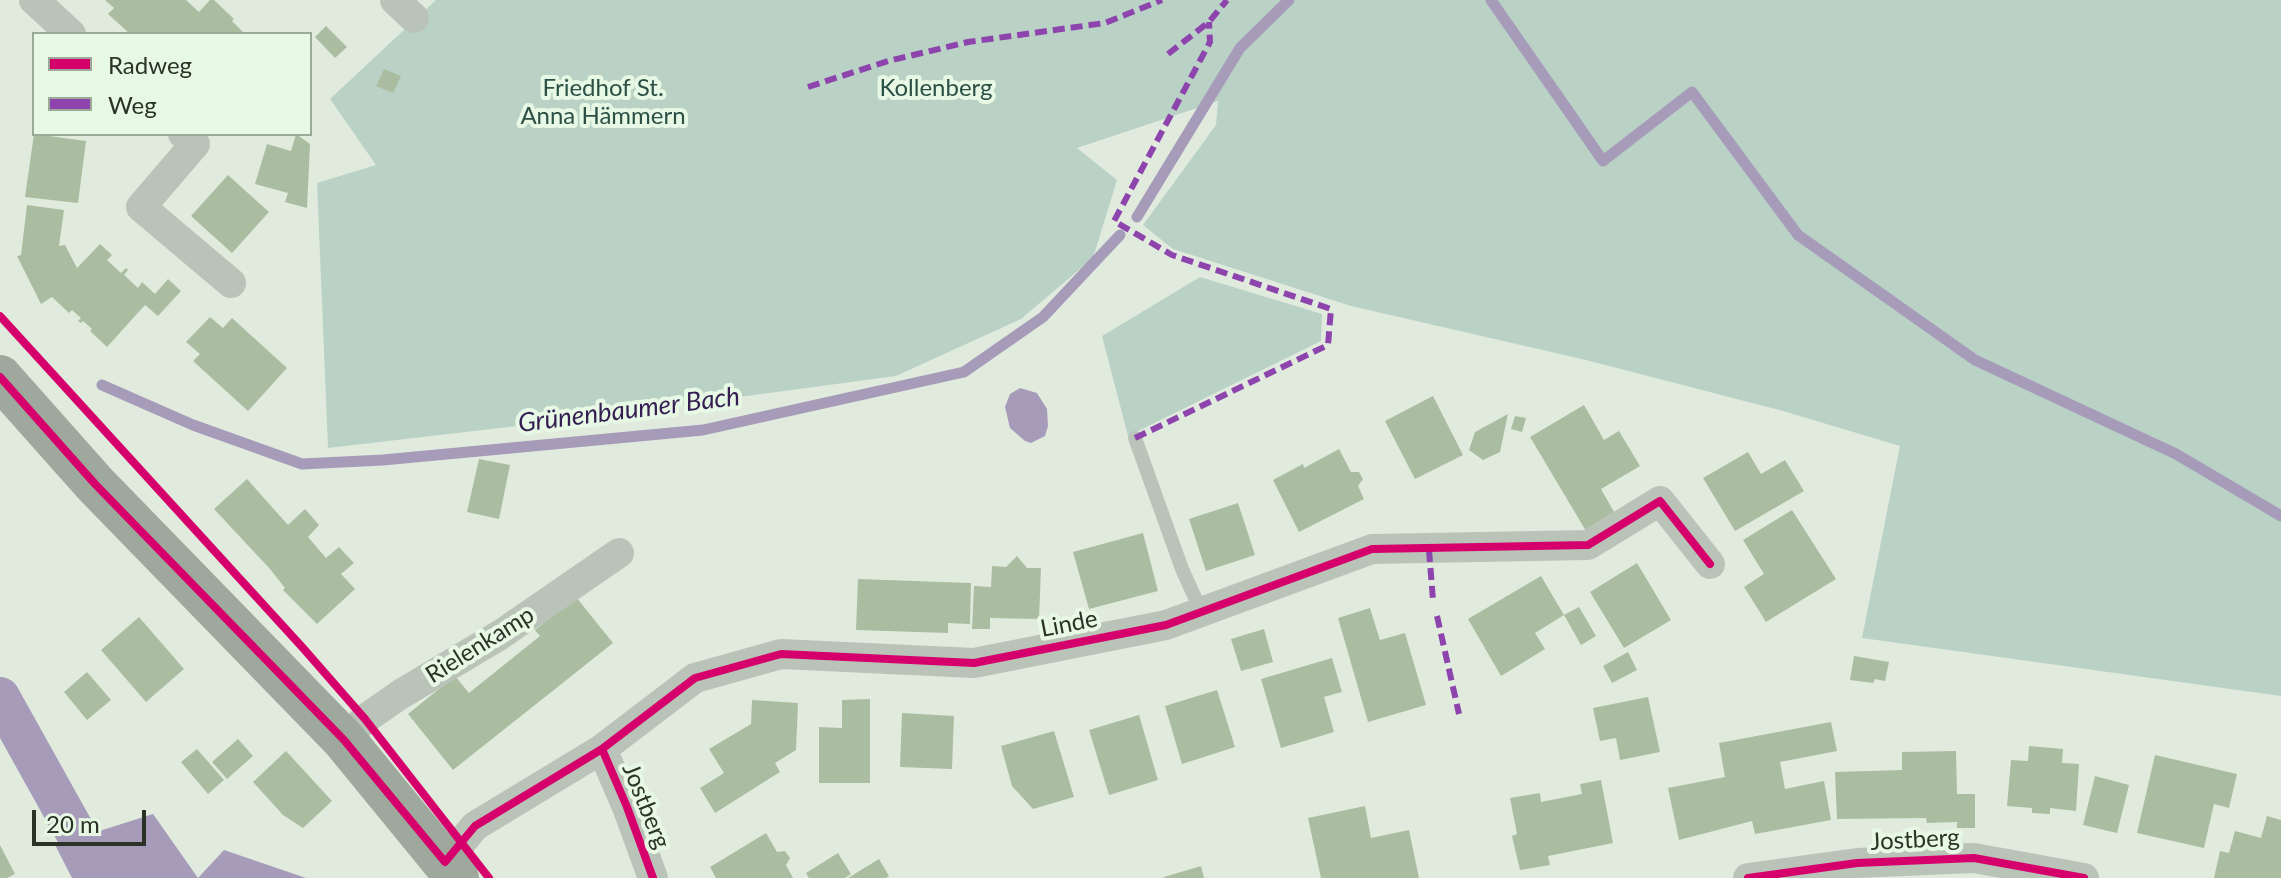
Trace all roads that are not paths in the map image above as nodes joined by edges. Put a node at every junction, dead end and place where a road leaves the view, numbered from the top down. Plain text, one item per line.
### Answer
1 (34, 0) edge
2 (69, 32) edge
3 (185, 136) edge
4 (231, 283) dead end
5 (0, 377) edge
6 (1135, 438) dead end
7 (619, 553) dead end
8 (1710, 564) dead end
9 (1202, 613) junction
10 (344, 740) junction
11 (602, 749) junction
12 (451, 870) edge
13 (653, 878) edge
14 (1748, 878) edge
15 (2084, 878) edge

1 - 2 street
3 - 4 street
5 - 10 main road
6 - 9 lane
7 - 10 street, Rielenkamp
8 - 9 street, Linde
9 - 11 street, Linde
10 - 12 main road
11 - 12 street, Linde
11 - 13 street, Jostberg
14 - 15 street, Jostberg

